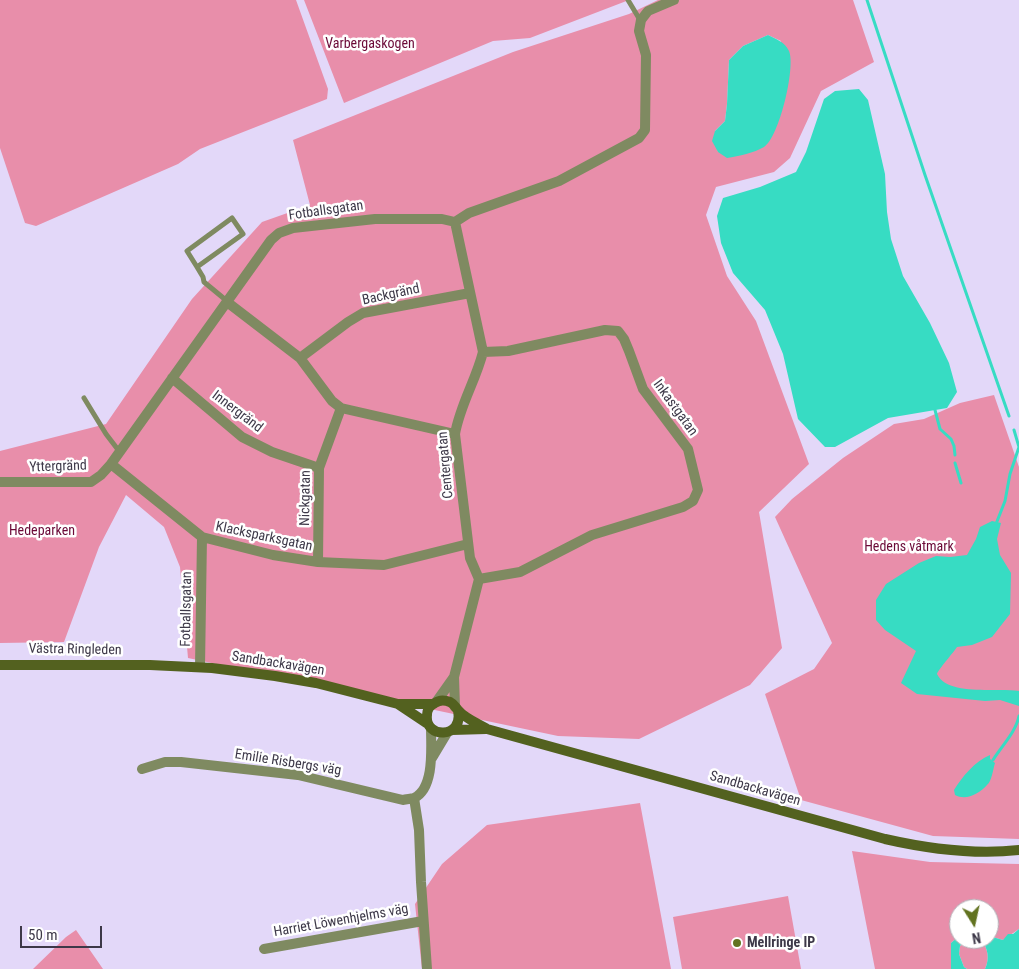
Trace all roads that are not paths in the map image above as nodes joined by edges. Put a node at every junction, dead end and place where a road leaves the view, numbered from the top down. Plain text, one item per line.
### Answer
1 (628, 0) edge
2 (674, 0) edge
3 (641, 20) junction
4 (455, 222) junction
5 (197, 267) junction
6 (470, 293) junction
7 (227, 302) junction
8 (483, 352) junction
9 (300, 358) junction
10 (172, 378) junction
11 (84, 398) dead end
12 (340, 408) junction
13 (455, 434) junction
14 (120, 452) junction
15 (111, 464) junction
16 (319, 468) junction
17 (0, 482) edge
18 (202, 537) junction
19 (468, 544) junction
20 (318, 562) junction
21 (479, 579) junction
22 (0, 664) edge
23 (150, 665) joint
24 (200, 667) junction
25 (454, 677) junction
26 (435, 703) junction
27 (398, 704) junction
28 (457, 709) junction
29 (429, 726) junction
30 (487, 729) junction
31 (449, 731) junction
32 (432, 759) junction
33 (142, 769) dead end
34 (414, 798) junction
35 (1019, 850) edge
36 (423, 921) junction
37 (264, 948) dead end
38 (427, 969) edge

1 - 3 lane
2 - 3 street
3 - 4 street
4 - 6 street, Centergatan
4 - 7 street, Fotballsgatan
5 - 5 lane
5 - 7 lane
6 - 8 street, Centergatan
6 - 9 street, Backgränd
7 - 9 street
7 - 10 street, Fotballsgatan
8 - 13 street, Centergatan
8 - 21 street, Inkastgatan
9 - 12 street
10 - 14 street, Fotballsgatan
10 - 16 street, Innergränd
11 - 14 lane
12 - 13 street
12 - 16 street, Nickgatan
13 - 19 street, Centergatan
14 - 15 street, Fotballsgatan
15 - 17 street, Yttergränd
15 - 18 street
16 - 20 street, Nickgatan
18 - 20 street, Klacksparksgatan
18 - 24 street, Fotballsgatan
19 - 20 street, Klacksparksgatan
19 - 21 street, Centergatan
21 - 25 street
22 - 23 street, Västra Ringleden
23 - 24 street, Sandbackavägen
24 - 27 street, Sandbackavägen
25 - 26 street
25 - 28 street
26 - 27 street, Sandbackavägen
26 - 28 street
26 - 29 street
27 - 29 street, Sandbackavägen
28 - 30 street, Sandbackavägen
28 - 31 street
29 - 31 street
29 - 32 street
30 - 31 street, Sandbackavägen
30 - 35 street, Sandbackavägen
31 - 32 street
32 - 34 street
33 - 34 street, Emilie Risbergs väg
34 - 36 street, Harriet Löwenhjelms väg
36 - 37 street, Harriet Löwenhjelms väg
36 - 38 street, Harriet Löwenhjelms väg

